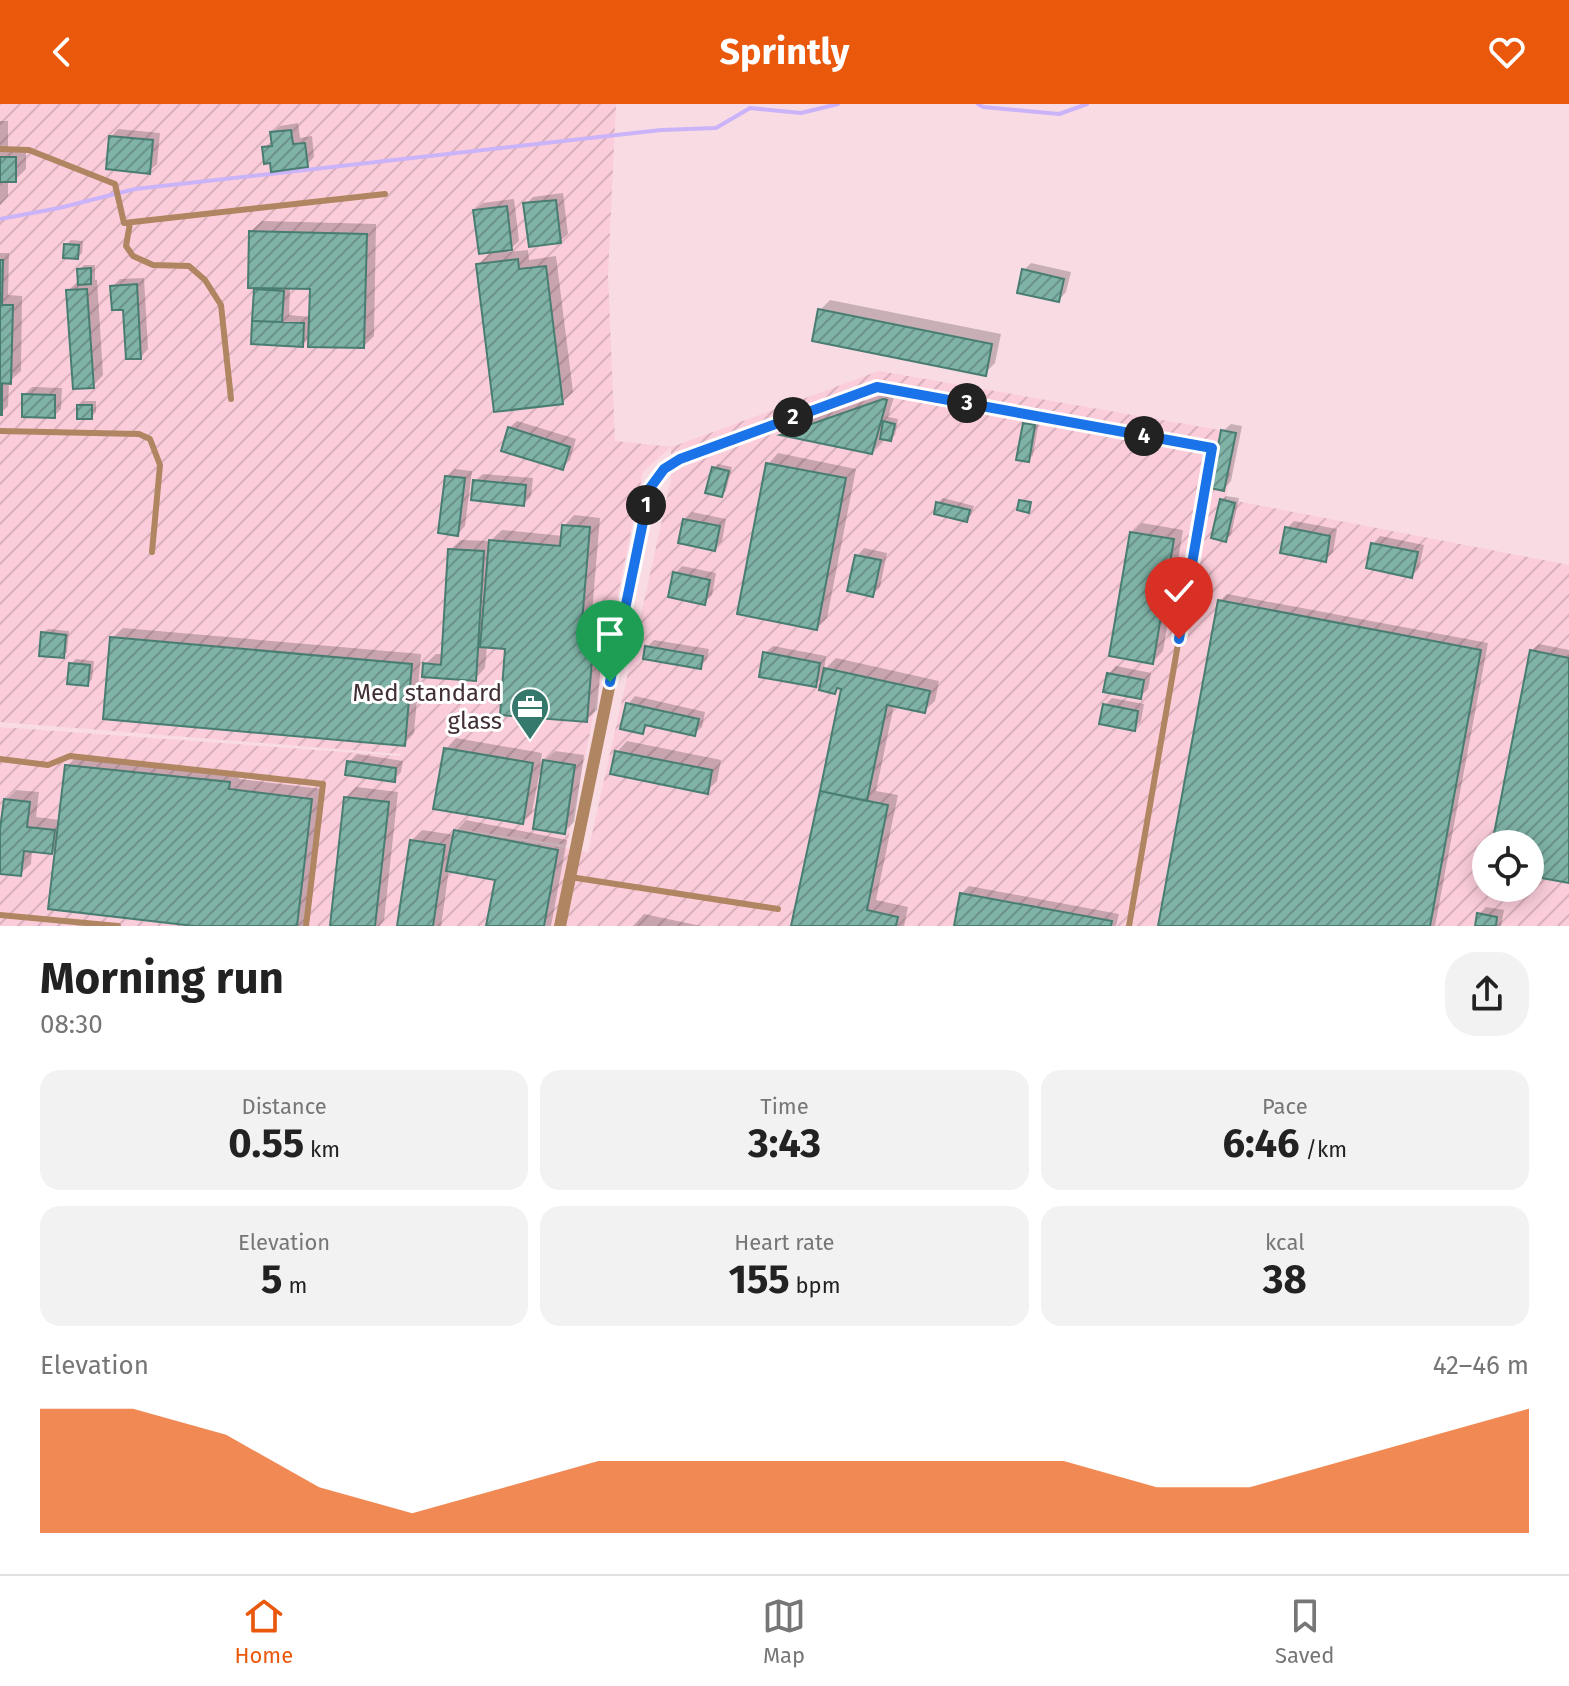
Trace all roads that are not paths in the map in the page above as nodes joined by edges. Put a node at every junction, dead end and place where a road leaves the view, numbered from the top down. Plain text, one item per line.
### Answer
1 (0, 149) edge
2 (385, 194) dead end
3 (127, 223) junction
4 (231, 399) dead end
5 (0, 431) edge
6 (1212, 448) joint
7 (152, 552) dead end
8 (0, 759) edge
9 (570, 877) junction
10 (778, 909) dead end
11 (0, 915) edge
12 (118, 926) edge
13 (306, 926) edge
14 (560, 926) edge
15 (1129, 926) edge

1 - 3 lane
2 - 3 lane
3 - 4 lane
5 - 7 lane
6 - 9 street
6 - 15 lane
8 - 13 lane
9 - 10 lane
9 - 14 street
11 - 12 lane

